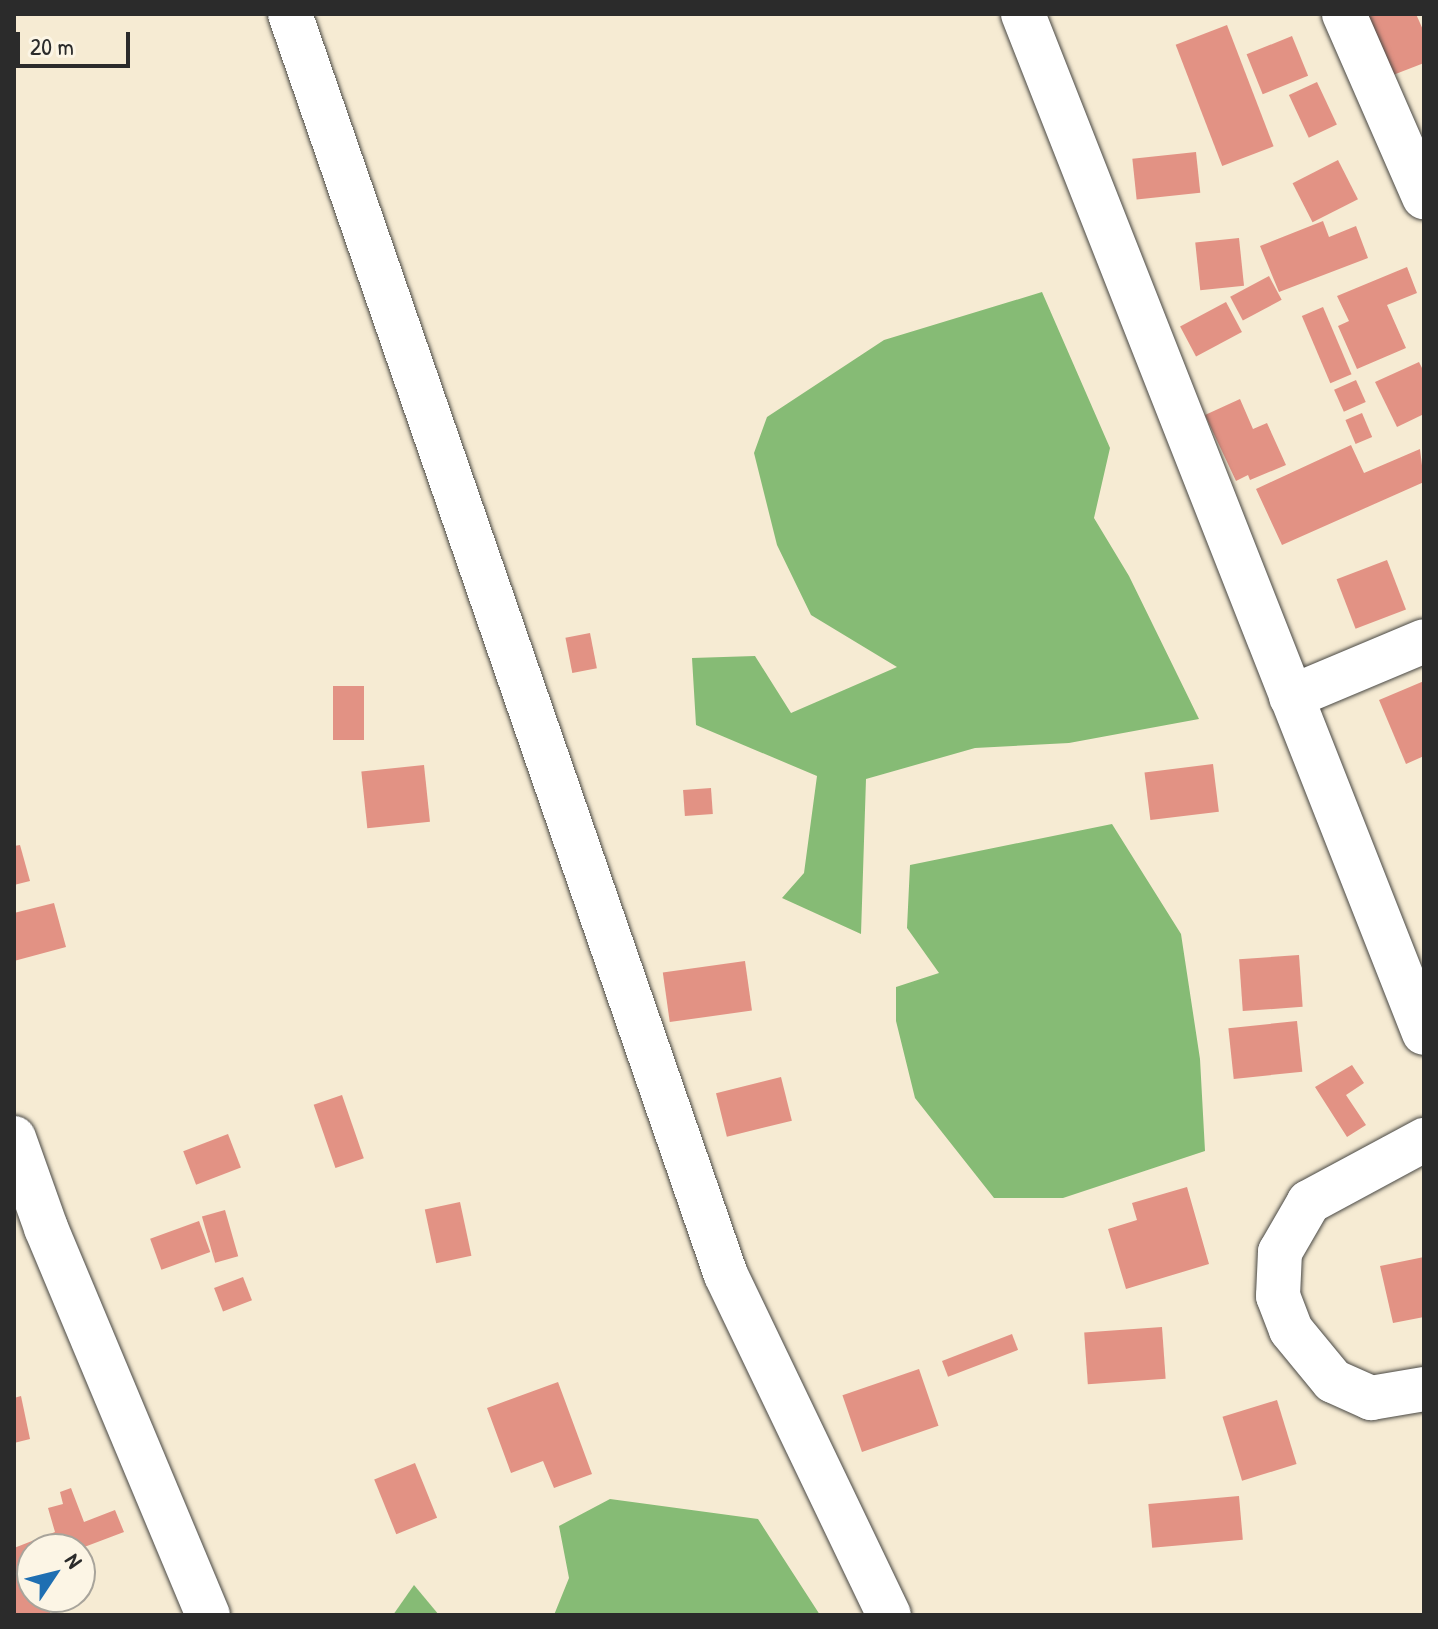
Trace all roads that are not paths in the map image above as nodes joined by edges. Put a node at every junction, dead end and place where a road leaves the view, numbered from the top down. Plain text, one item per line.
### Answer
1 (290, 14) edge
2 (1023, 14) edge
3 (1344, 14) edge
4 (1424, 197) edge
5 (1424, 641) edge
6 (1291, 697) junction
7 (1424, 1033) edge
8 (14, 1138) edge
9 (1424, 1140) edge
10 (21, 1184) edge
11 (1424, 1389) edge
12 (208, 1615) edge
13 (889, 1615) edge

1 - 13 street
2 - 6 street
3 - 4 street
5 - 6 street
6 - 7 street
8 - 10 street
9 - 11 street
10 - 12 street

